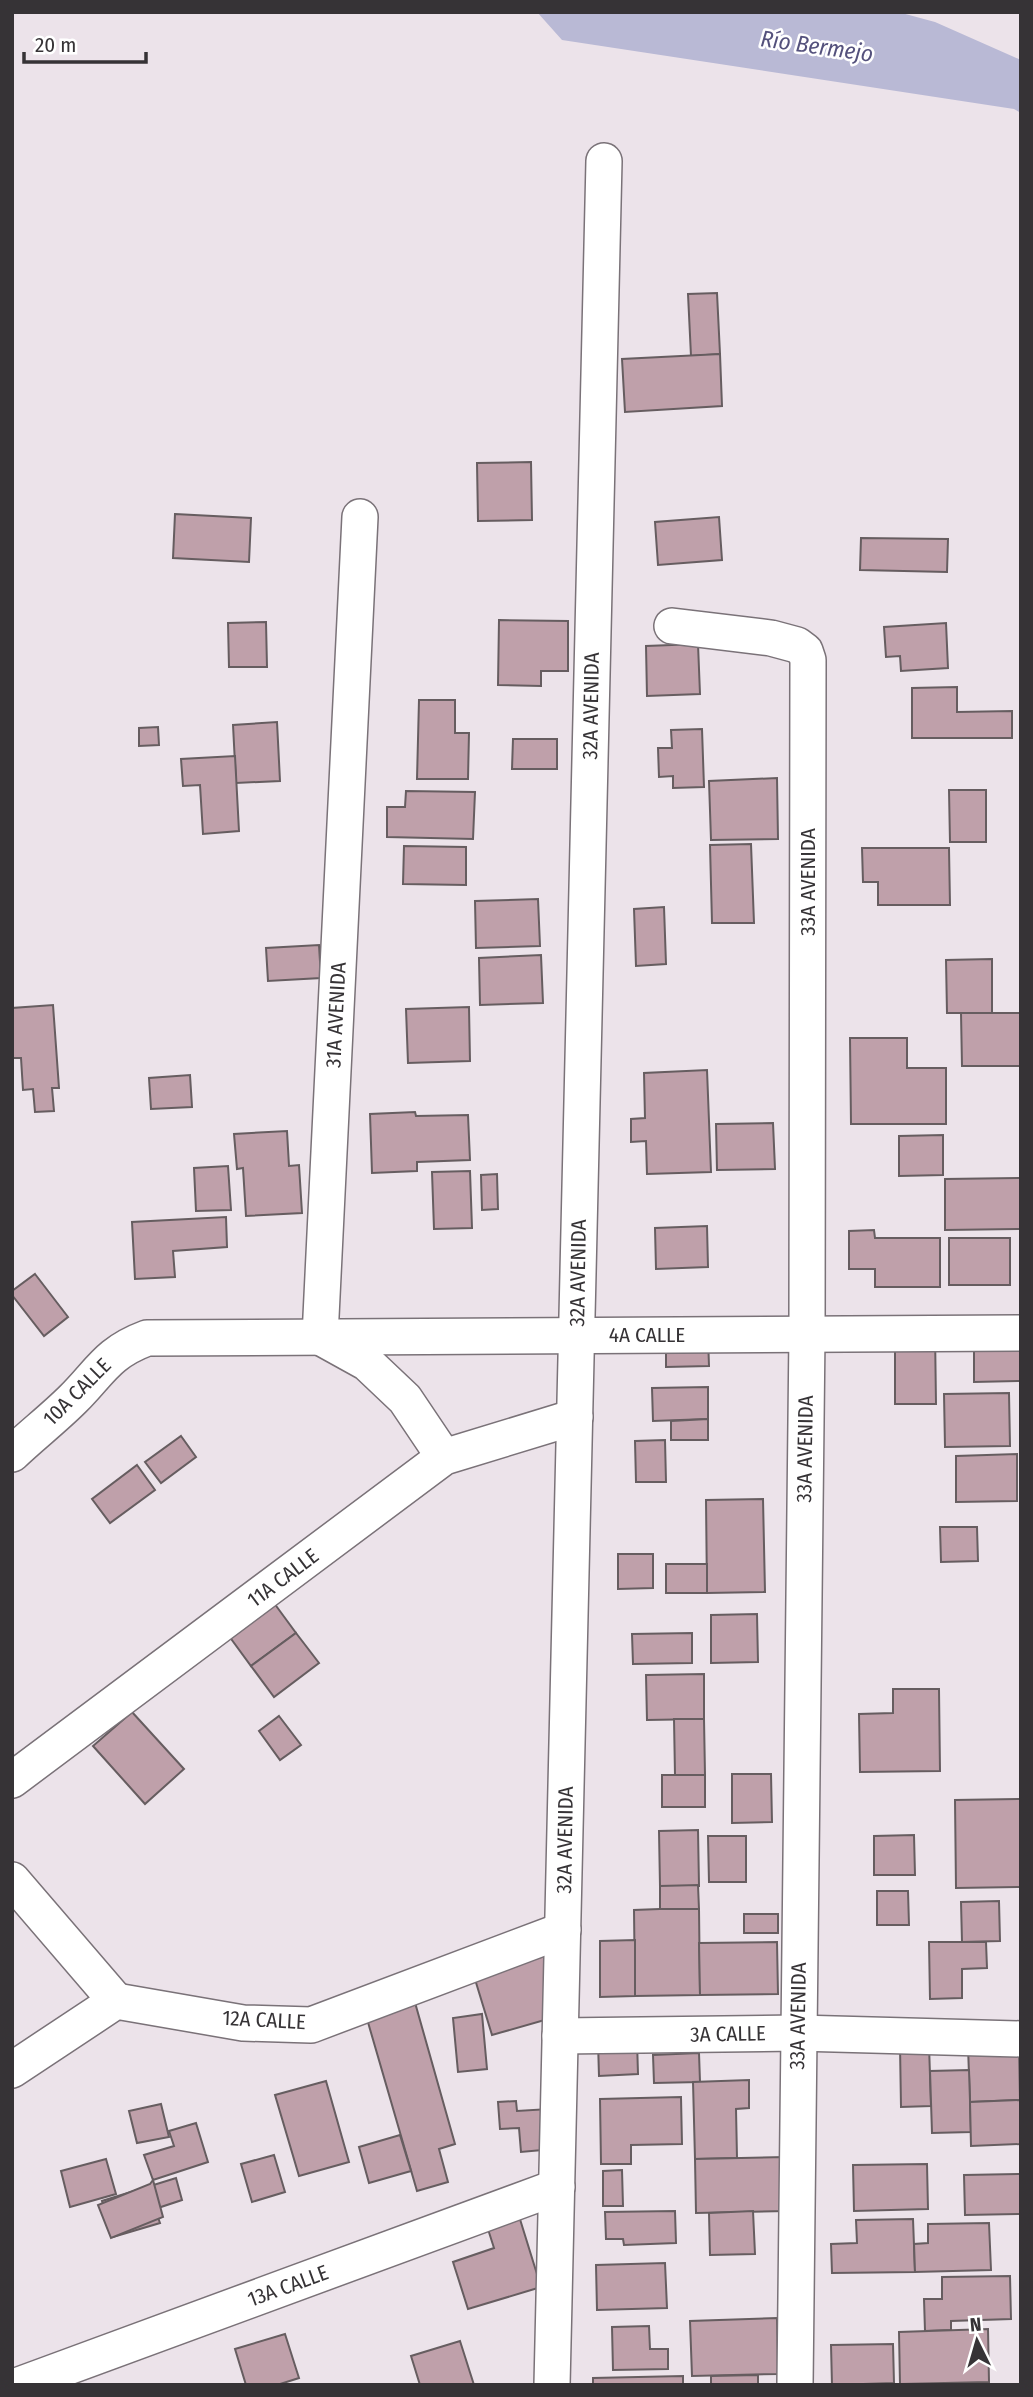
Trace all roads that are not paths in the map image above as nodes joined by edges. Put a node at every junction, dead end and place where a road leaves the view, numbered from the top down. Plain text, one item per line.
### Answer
1 (604, 161) dead end
2 (360, 517) dead end
3 (672, 626) dead end
4 (1021, 1333) edge
5 (807, 1334) junction
6 (577, 1335) junction
7 (320, 1337) junction
8 (147, 1338) joint
9 (575, 1417) junction
10 (12, 1454) edge
11 (444, 1458) junction
12 (12, 1780) edge
13 (12, 1880) edge
14 (563, 1930) junction
15 (116, 2001) junction
16 (798, 2033) junction
17 (560, 2036) junction
18 (1021, 2039) edge
19 (12, 2070) edge
20 (557, 2187) junction
21 (19, 2385) edge
22 (552, 2385) edge
23 (795, 2385) edge

1 - 6 street, 32A AVENIDA
2 - 7 street, 31A AVENIDA
3 - 5 street, 33A AVENIDA
4 - 5 street, 4A CALLE
5 - 6 street, 4A CALLE
5 - 16 street, 33A AVENIDA
6 - 7 street, 4A CALLE
6 - 9 street, 32A AVENIDA
7 - 8 street, 4A CALLE
7 - 11 street
8 - 10 street, 10A CALLE
9 - 11 street, 11A CALLE
9 - 14 street, 32A AVENIDA
11 - 12 street, 11A CALLE
13 - 15 street
14 - 15 street, 12A CALLE
14 - 17 street, 32A AVENIDA
15 - 19 street
16 - 17 street, 3A CALLE
16 - 18 street, 3A CALLE
16 - 23 street, 33A AVENIDA
17 - 20 street, 32A AVENIDA
20 - 21 street, 13A CALLE
20 - 22 street, 32A AVENIDA

